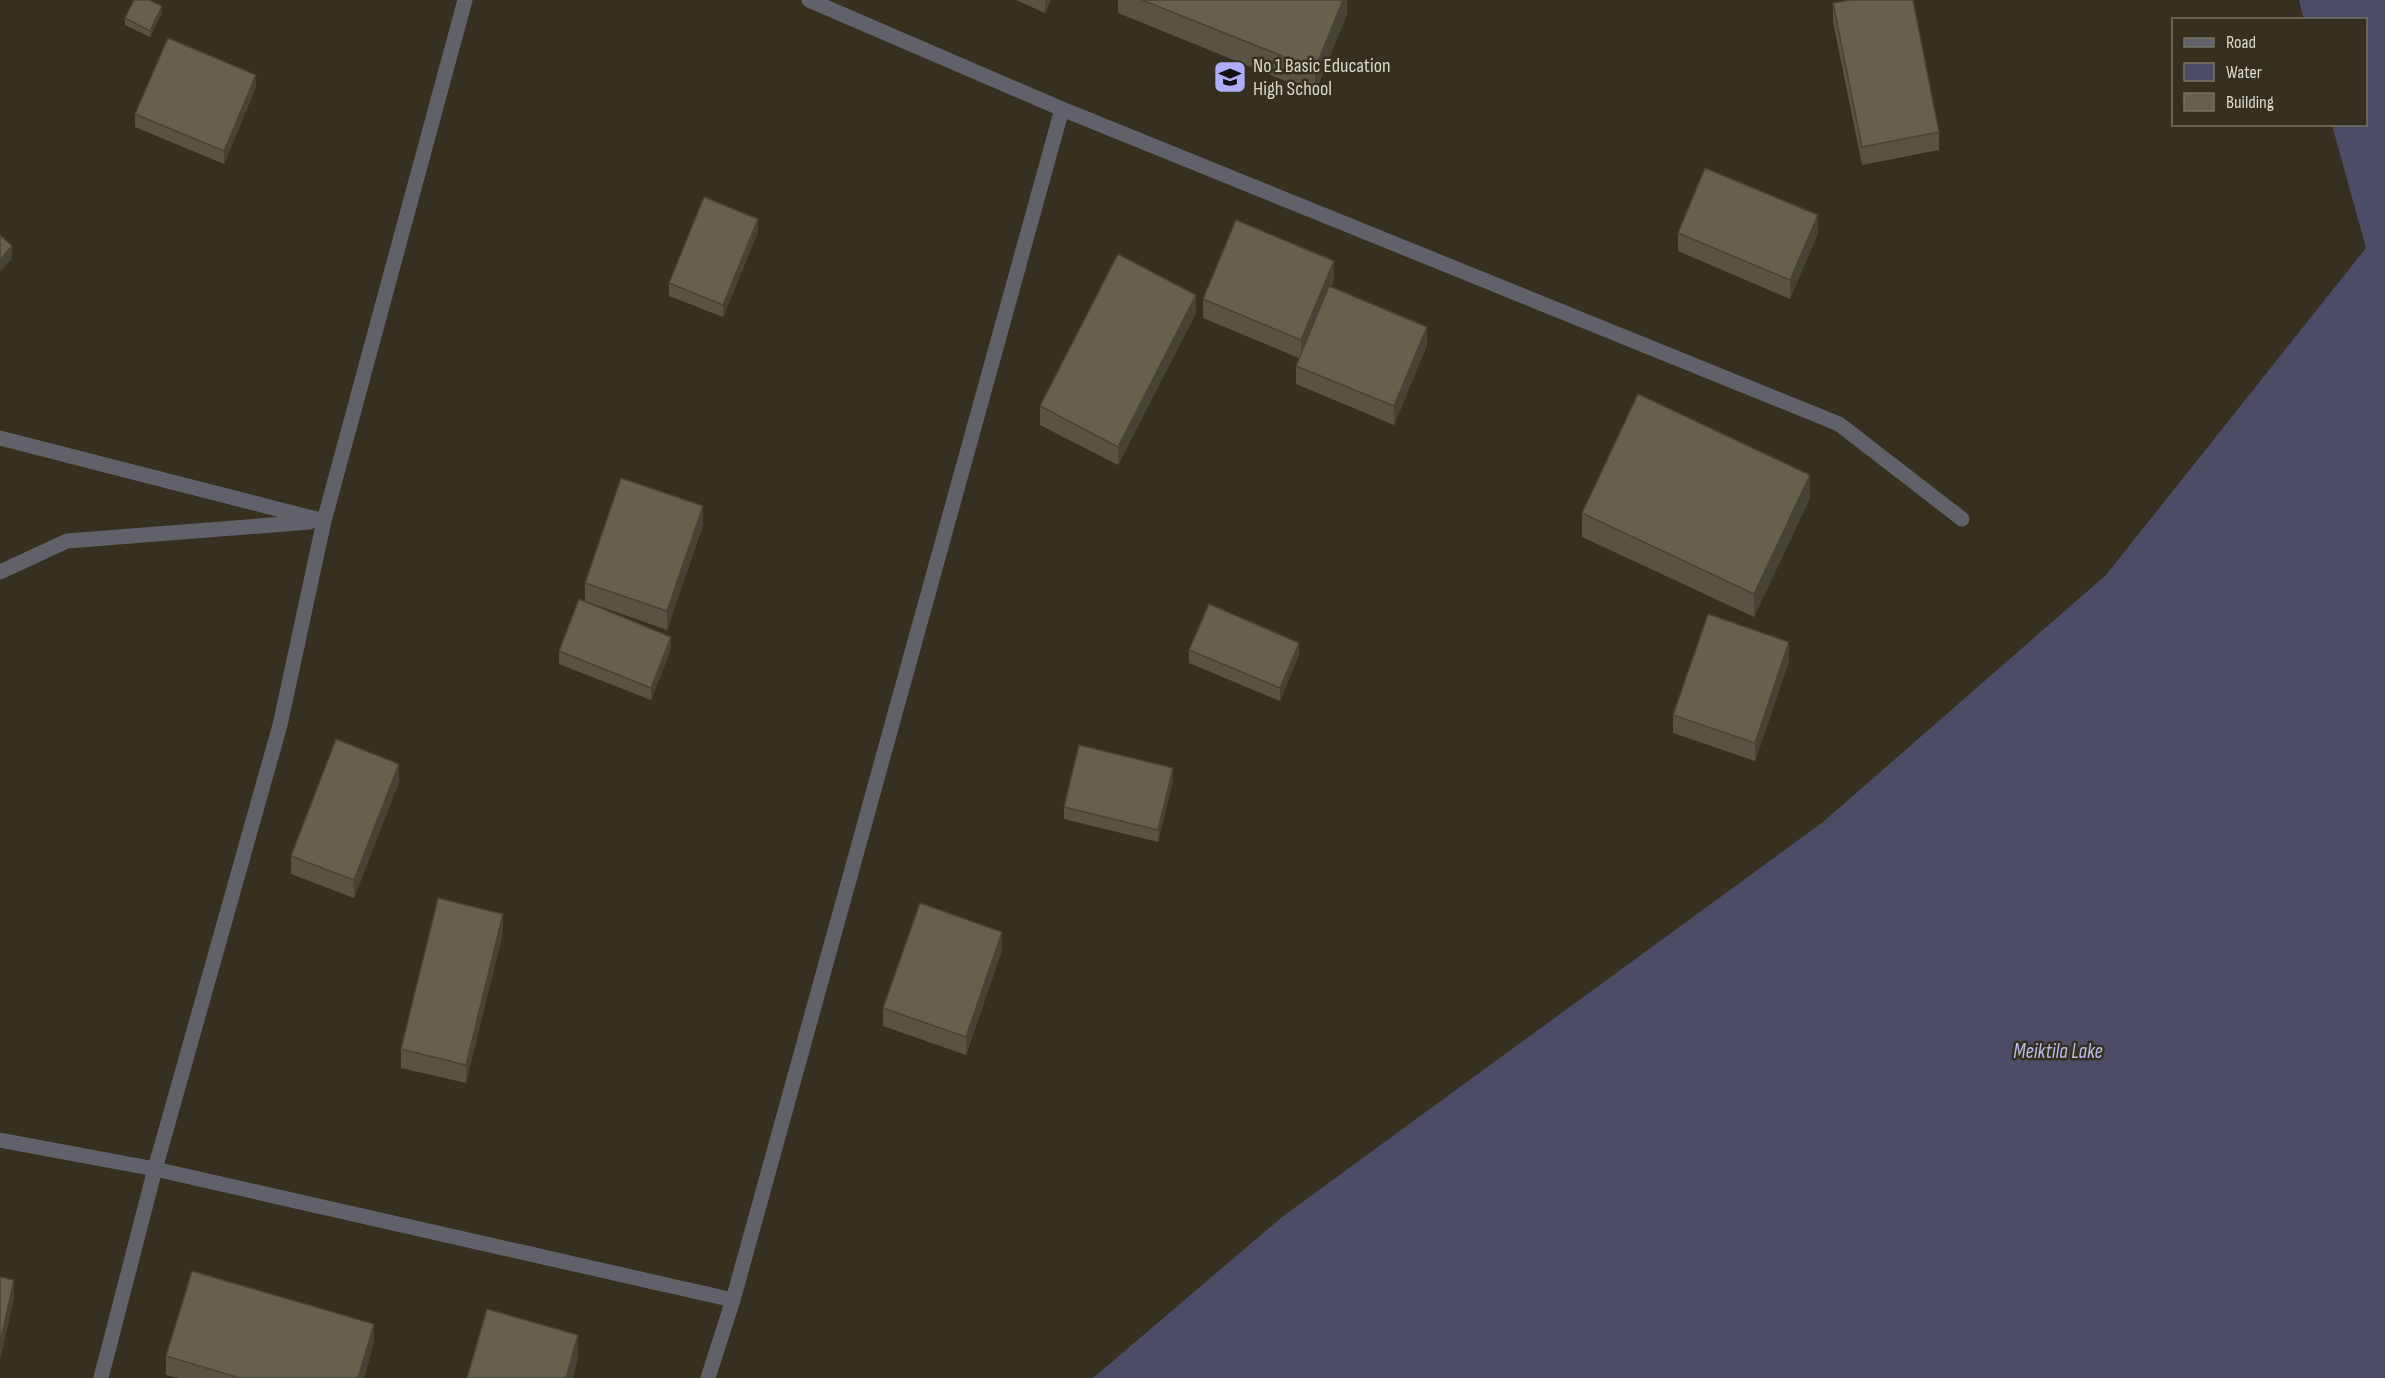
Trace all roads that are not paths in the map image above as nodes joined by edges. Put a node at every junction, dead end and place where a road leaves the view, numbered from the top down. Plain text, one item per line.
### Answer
1 (465, 0) edge
2 (809, 0) edge
3 (1062, 109) junction
4 (0, 438) edge
5 (1962, 519) dead end
6 (324, 520) junction
7 (0, 572) edge
8 (0, 1140) edge
9 (155, 1169) junction
10 (733, 1300) junction
11 (101, 1378) edge
12 (708, 1378) edge

1 - 6 street
2 - 3 street
3 - 5 street
3 - 10 street
4 - 6 street
6 - 7 street
6 - 9 street
8 - 9 street
9 - 10 street
9 - 11 street
10 - 12 street

